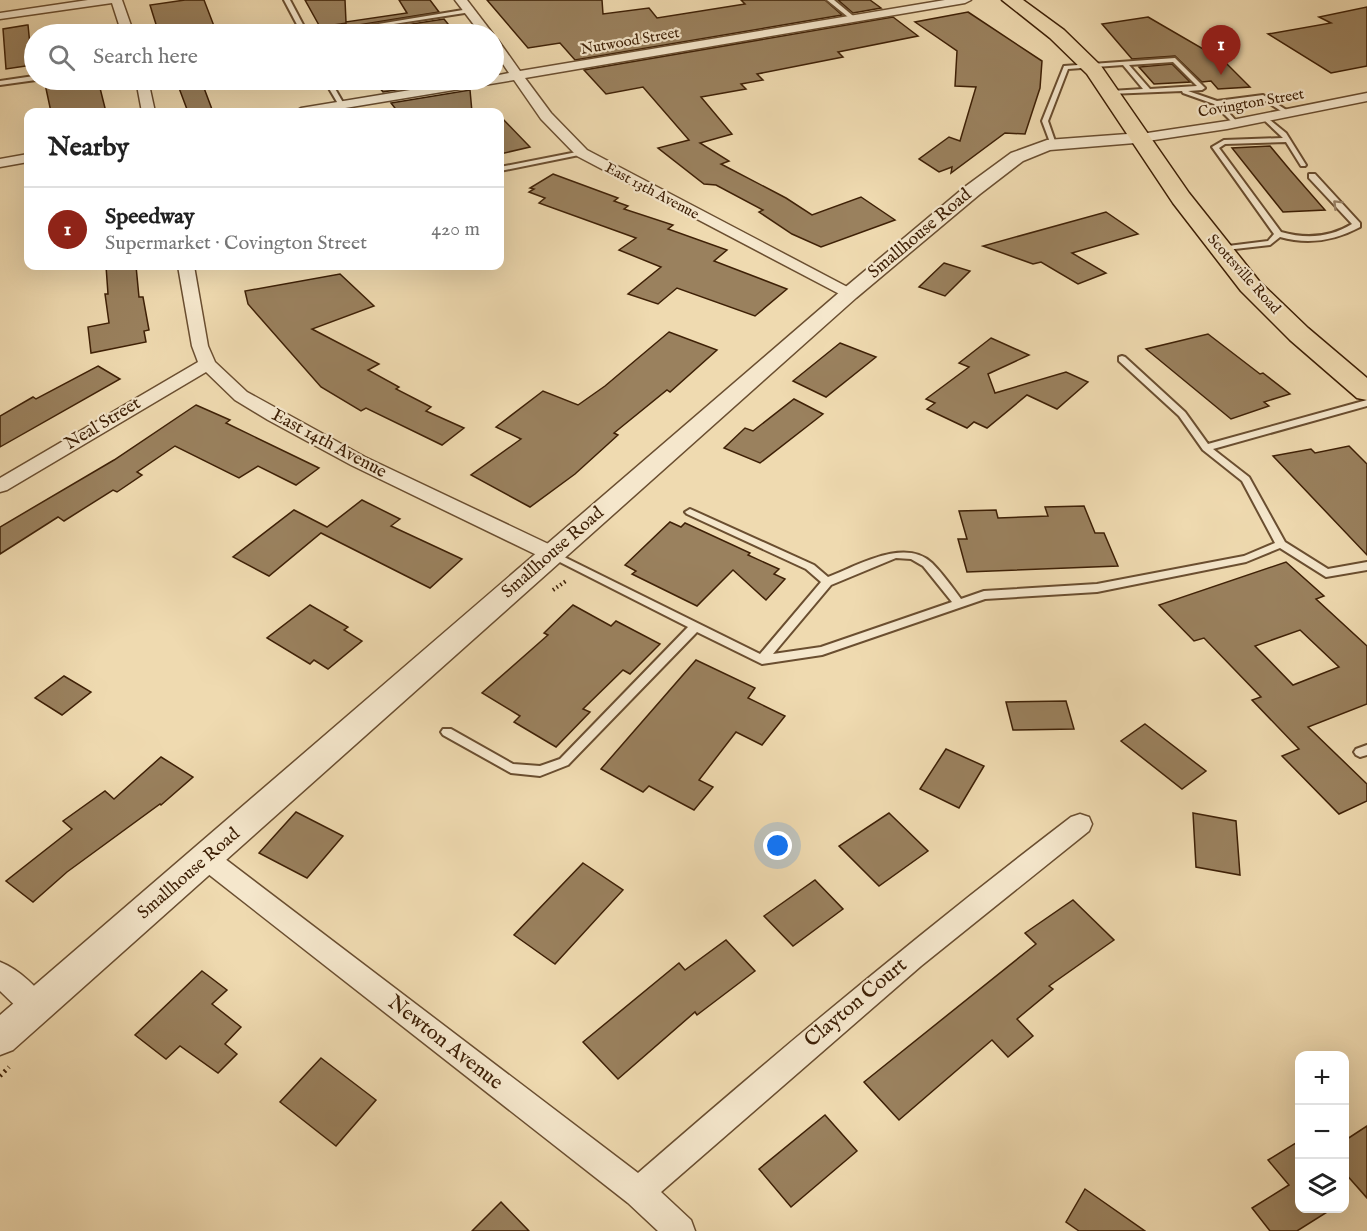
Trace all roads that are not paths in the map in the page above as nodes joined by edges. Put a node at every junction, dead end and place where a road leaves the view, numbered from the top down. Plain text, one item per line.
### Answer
1 (112, 0) edge
2 (116, 0) edge
3 (287, 0) edge
4 (461, 0) edge
5 (830, 0) edge
6 (965, 0) edge
7 (1011, 0) edge
8 (470, 11) junction
9 (0, 15) edge
10 (855, 20) junction
11 (124, 24) edge
12 (300, 24) edge
13 (386, 24) edge
14 (480, 24) edge
15 (504, 56) edge
16 (1150, 61) junction
17 (1124, 63) junction
18 (1089, 64) junction
19 (1158, 68) dead end
20 (519, 76) junction
21 (24, 79) edge
22 (504, 79) edge
23 (0, 83) edge
24 (1172, 83) dead end
25 (144, 90) edge
26 (333, 90) edge
27 (436, 90) edge
28 (1179, 90) junction
29 (1148, 91) junction
30 (1111, 93) junction
31 (1365, 100) edge
32 (1216, 103) junction
33 (342, 106) junction
34 (148, 108) edge
35 (328, 108) edge
36 (1288, 113) junction
37 (1265, 118) junction
38 (1235, 123) junction
39 (1141, 138) junction
40 (1288, 140) junction
41 (1053, 144) junction
42 (582, 153) junction
43 (24, 159) edge
44 (0, 163) edge
45 (1303, 165) dead end
46 (504, 168) edge
47 (1312, 176) dead end
48 (1278, 234) junction
49 (1219, 249) junction
50 (187, 270) edge
51 (849, 294) junction
52 (1122, 359) dead end
53 (207, 364) junction
54 (1367, 392) edge
55 (1367, 403) edge
56 (1206, 448) junction
57 (0, 486) edge
58 (690, 512) dead end
59 (1281, 544) junction
60 (552, 554) junction
61 (1367, 566) edge
62 (827, 582) junction
63 (959, 603) junction
64 (694, 627) junction
65 (762, 660) junction
66 (447, 732) dead end
67 (1080, 824) dead end
68 (207, 859) junction
69 (0, 975) edge
70 (36, 1007) junction
71 (0, 1038) edge
72 (639, 1192) junction
73 (680, 1231) edge

1 - 9 street
2 - 11 street
3 - 12 lane
4 - 8 street
5 - 10 lane
6 - 10 street, Nutwood Street
7 - 18 main road, Scottsville Road
8 - 13 lane
8 - 14 street
10 - 20 street, Nutwood Street
15 - 20 street, East 13th Avenue
16 - 17 lane
16 - 19 lane
16 - 28 lane
17 - 18 lane
17 - 29 lane
18 - 30 main road, Scottsville Road
18 - 41 lane
20 - 22 street, Nutwood Street
20 - 42 street, East 13th Avenue
21 - 23 lane
24 - 28 lane
25 - 34 street
26 - 33 lane
27 - 33 street, Nutwood Street
28 - 29 lane
28 - 32 lane
29 - 30 lane
30 - 39 main road, Scottsville Road
31 - 36 street, Covington Street
32 - 36 lane
32 - 38 lane
33 - 35 street, Nutwood Street
36 - 37 street, Covington Street
37 - 38 street, Covington Street
37 - 40 lane
38 - 39 street, Covington Street
39 - 41 street, Smallhouse Road
39 - 49 main road, Scottsville Road
40 - 45 lane
40 - 48 lane
41 - 51 street, Smallhouse Road
42 - 46 lane
42 - 51 street, East 13th Avenue
43 - 44 street
48 -> 47 lane
48 - 49 lane
49 - 54 main road, Scottsville Road
50 - 53 street, East 14th Avenue
51 - 60 street, Smallhouse Road
52 - 56 lane
53 - 57 street, Neal Street
53 - 60 street, East 14th Avenue
55 - 56 lane
56 - 59 lane
58 - 62 lane
59 - 61 lane
59 - 63 lane
60 - 64 lane
60 - 68 street, Smallhouse Road
62 - 63 lane
62 - 65 lane
63 - 65 lane
64 - 65 lane
64 - 66 lane
67 - 72 street, Clayton Court
68 - 70 street, Smallhouse Road
68 - 72 street, Newton Avenue
69 - 70 street
70 - 71 street, Smallhouse Road
72 - 73 street, Newton Avenue

